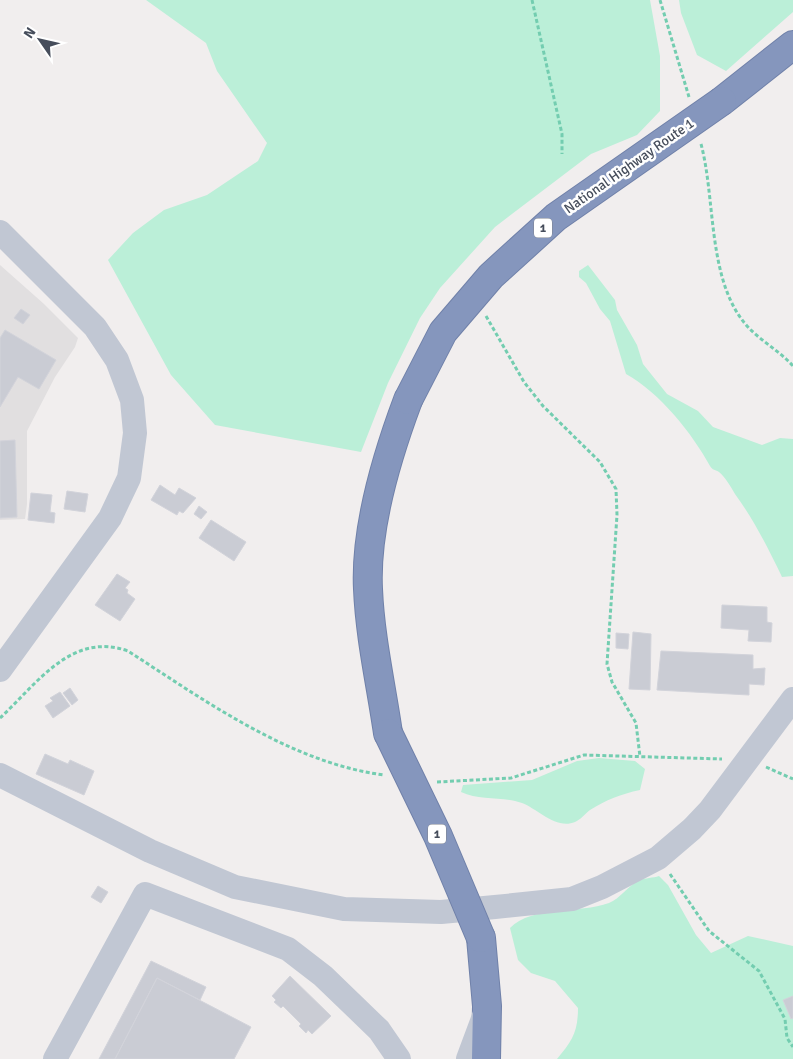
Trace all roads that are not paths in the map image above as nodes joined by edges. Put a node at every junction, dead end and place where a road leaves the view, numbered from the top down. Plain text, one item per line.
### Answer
1 (793, 45) edge
2 (0, 232) edge
3 (0, 670) edge
4 (793, 698) edge
5 (0, 775) edge
6 (487, 1006) junction
7 (55, 1059) edge
8 (399, 1059) edge
9 (468, 1059) edge
10 (486, 1059) edge

1 - 6 highway, National Highway Route 1 / 1, bridge
2 - 3 street
4 - 5 street
6 - 9 street
6 - 10 highway, National Highway Route 1 / 1
7 - 8 street

